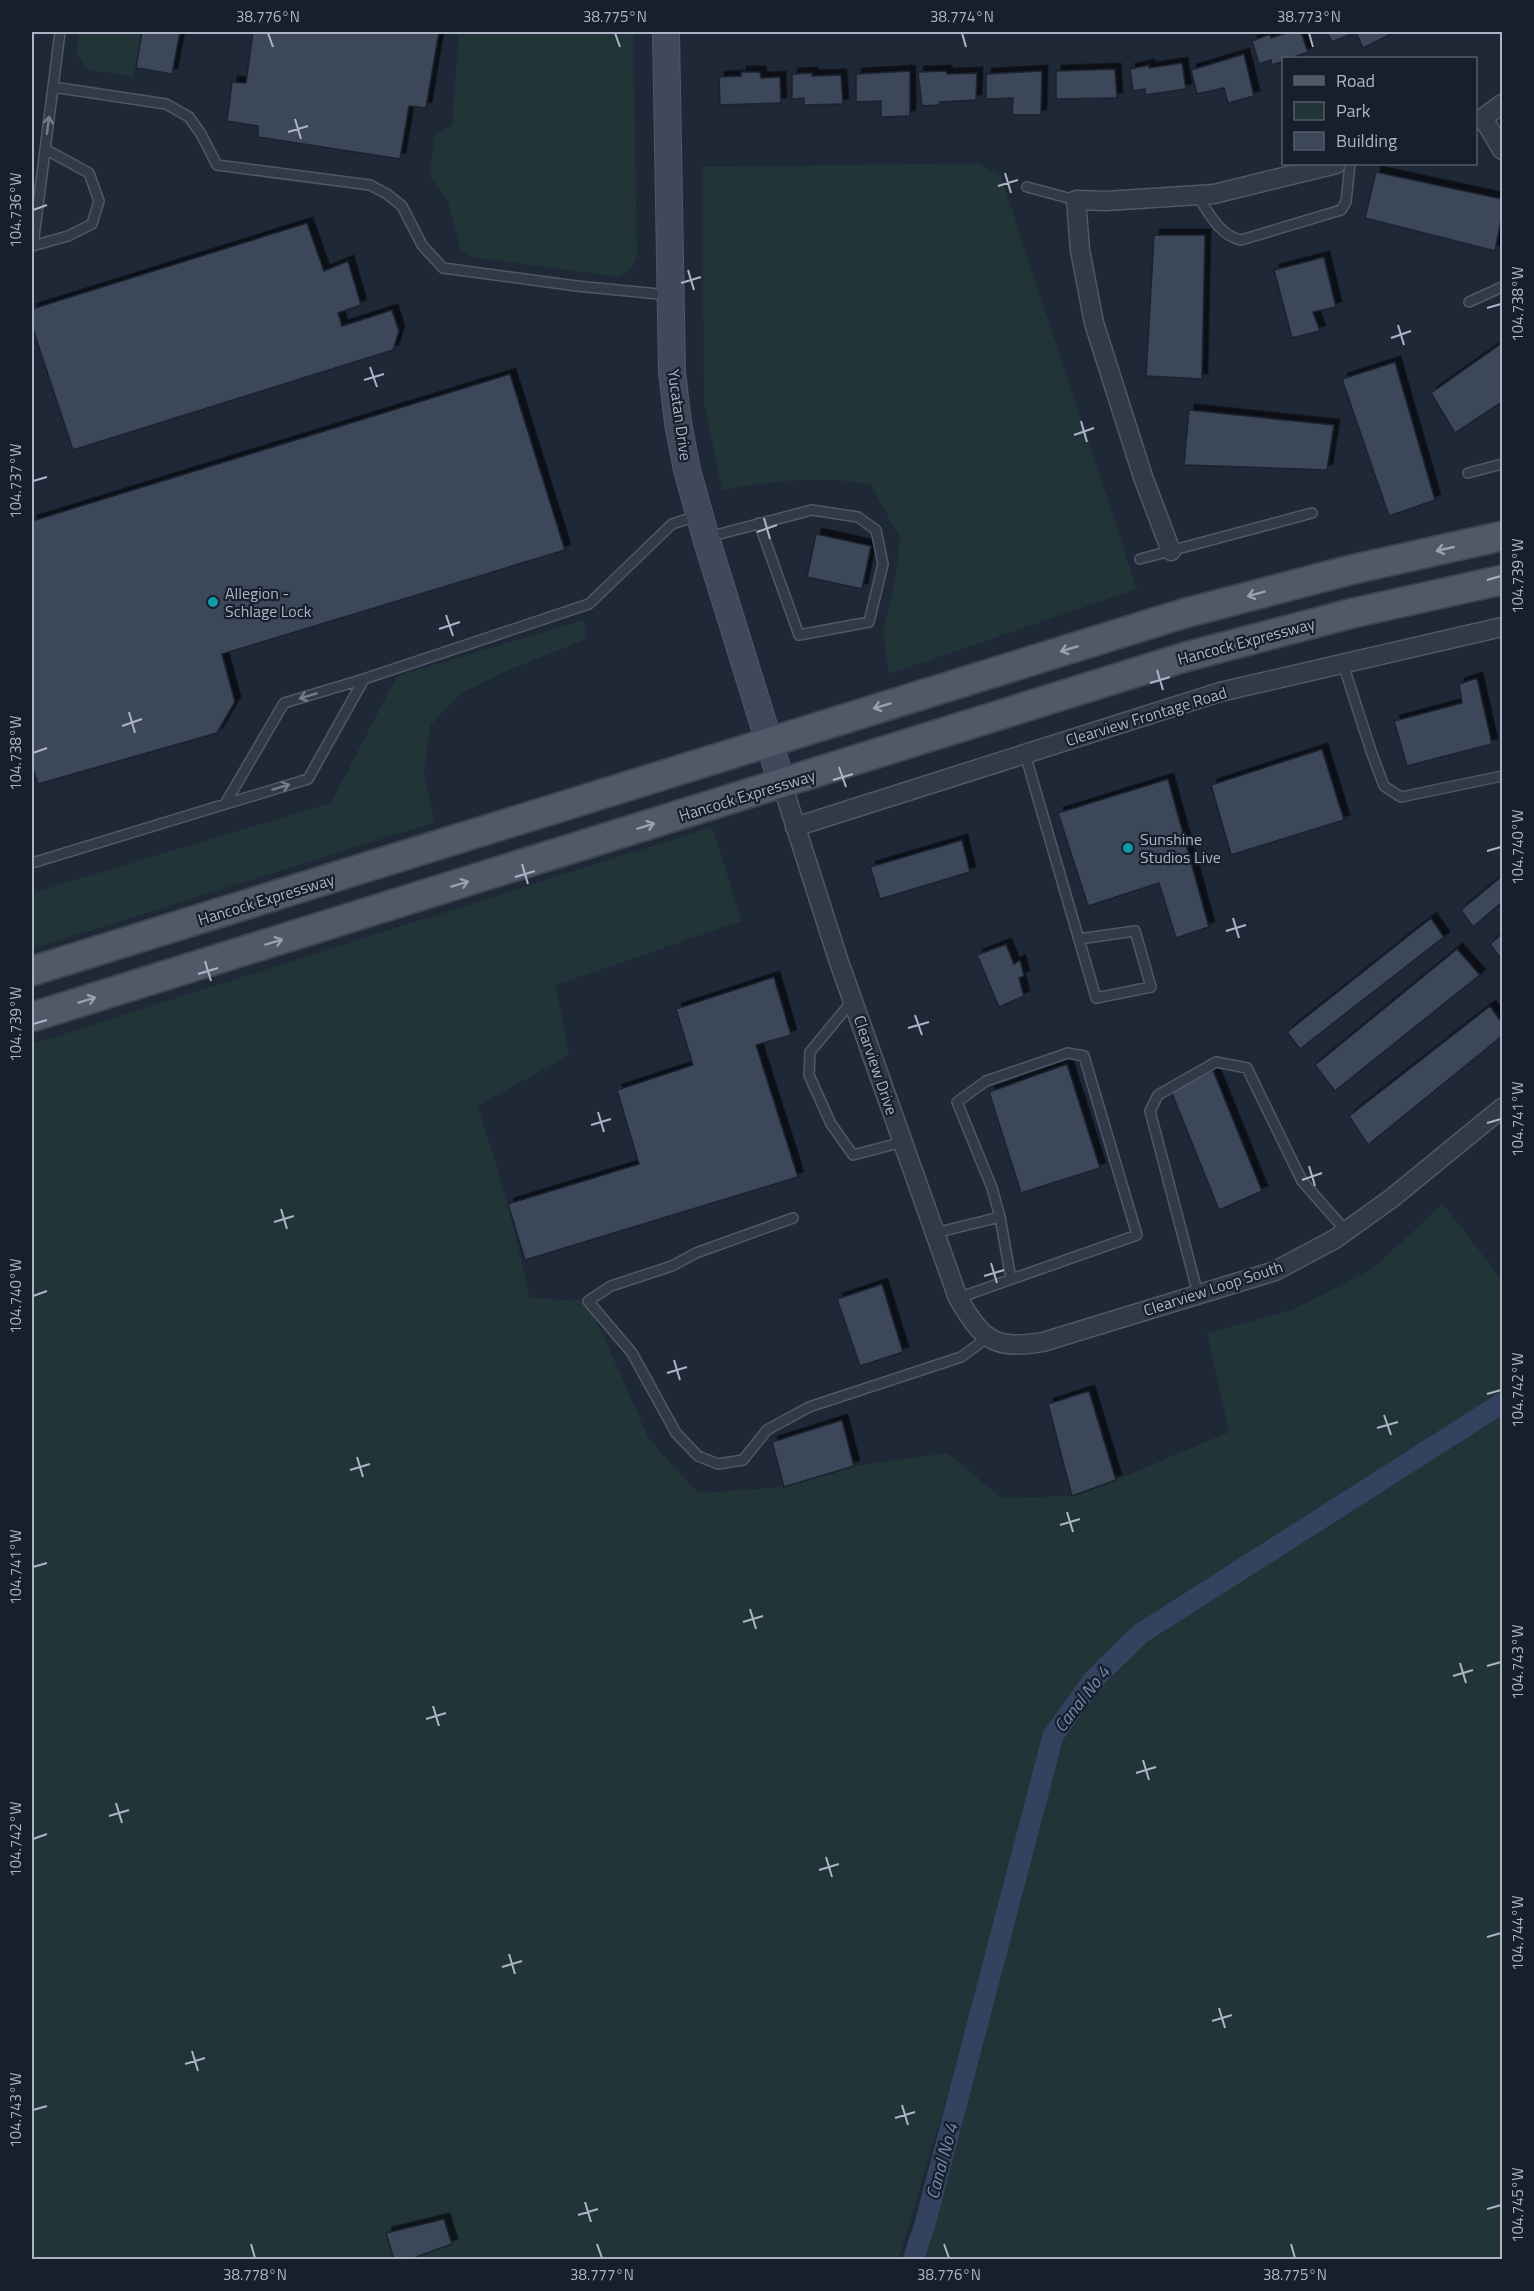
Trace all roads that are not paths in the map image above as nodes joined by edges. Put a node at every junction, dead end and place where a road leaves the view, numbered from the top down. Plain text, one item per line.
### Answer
1 (60, 32) edge
2 (666, 32) edge
3 (53, 87) junction
4 (1503, 104) edge
5 (1479, 119) edge
6 (45, 149) junction
7 (1503, 150) edge
8 (1331, 165) edge
9 (1350, 165) edge
10 (1027, 187) dead end
11 (1197, 195) junction
12 (1076, 200) junction
13 (32, 246) edge
14 (1503, 287) edge
15 (671, 295) junction
16 (1469, 302) dead end
17 (1503, 464) edge
18 (1468, 473) dead end
19 (1312, 513) dead end
20 (759, 523) junction
21 (703, 527) junction
22 (1503, 536) edge
23 (1171, 551) junction
24 (1140, 559) dead end
25 (1503, 566) edge
26 (1503, 580) edge
27 (1420, 598) junction
28 (1503, 627) edge
29 (1343, 664) junction
30 (364, 679) junction
31 (768, 742) junction
32 (1025, 754) junction
33 (1503, 776) edge
34 (782, 784) junction
35 (225, 804) junction
36 (795, 827) junction
37 (32, 863) edge
38 (1079, 939) junction
39 (32, 971) edge
40 (853, 1000) junction
41 (32, 1017) edge
42 (1503, 1108) edge
43 (903, 1142) junction
44 (1000, 1217) junction
45 (793, 1218) dead end
46 (1346, 1231) junction
47 (935, 1233) junction
48 (1011, 1279) junction
49 (1198, 1294) junction
50 (958, 1298) junction
51 (987, 1338) junction

1 - 3 lane
2 - 15 street, Yucatan Drive
6 -> 3 lane
3 - 15 lane
4 - 5 street
5 - 7 street
6 - 13 lane
6 - 13 lane
8 - 11 street
9 - 11 lane
10 - 12 lane
11 - 12 street
12 - 23 street
14 - 16 lane
15 - 21 street, Yucatan Drive
17 - 18 lane
19 - 23 lane
20 - 20 lane
20 - 21 lane
21 - 30 lane
21 - 31 street, Yucatan Drive
22 -> 31 main road, Hancock Expressway
23 - 24 lane
25 - 27 street
26 - 27 main road, Hancock Expressway
27 - 34 main road, Hancock Expressway
28 - 29 street, Clearview Frontage Road
29 - 32 street, Clearview Frontage Road
29 - 33 lane
30 -> 35 lane
35 -> 30 lane
31 - 34 street, Yucatan Drive
31 - 39 main road, Hancock Expressway
32 - 36 street, Clearview Frontage Road
32 - 38 lane
34 - 36 street, Clearview Drive
41 -> 34 main road, Hancock Expressway
35 - 37 lane
36 - 40 street, Clearview Drive
38 - 38 lane
40 - 43 street, Clearview Drive
40 - 43 lane
42 - 46 street, Clearview Loop South
43 - 47 street, Clearview Drive
44 - 47 lane
44 - 48 lane
44 - 48 lane
45 - 51 lane
46 - 49 street, Clearview Loop South
46 - 49 lane
47 - 50 street, Clearview Drive
48 - 50 lane
49 - 51 street, Clearview Loop South
50 - 51 street, Clearview Drive

